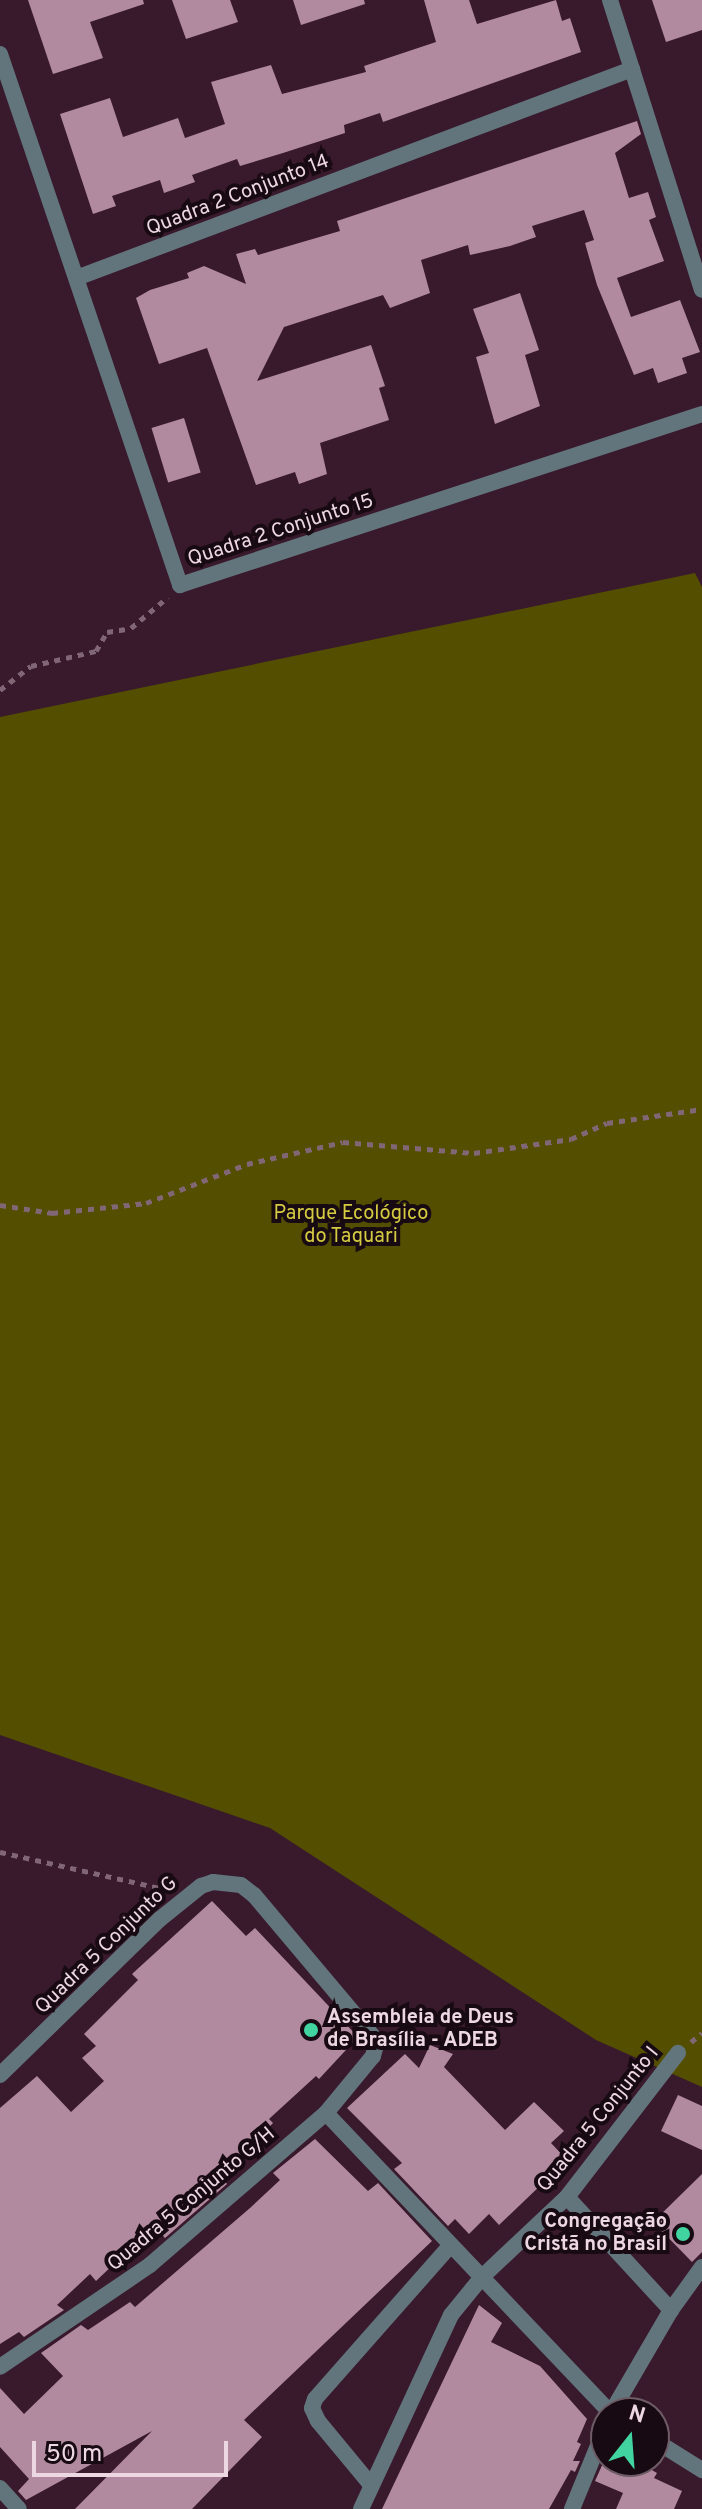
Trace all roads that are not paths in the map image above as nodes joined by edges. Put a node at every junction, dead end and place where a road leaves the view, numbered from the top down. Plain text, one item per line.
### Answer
1 (610, 0) edge
2 (0, 54) edge
3 (632, 69) junction
4 (79, 277) junction
5 (702, 290) edge
6 (702, 414) edge
7 (368, 2024) joint
8 (678, 2053) dead end
9 (0, 2075) edge
10 (326, 2113) junction
11 (567, 2197) junction
12 (451, 2245) junction
13 (702, 2267) edge
14 (482, 2277) junction
15 (671, 2310) junction
16 (0, 2367) edge
17 (596, 2397) edge
18 (620, 2397) edge
19 (670, 2450) edge
20 (590, 2465) edge
21 (702, 2470) edge
22 (371, 2485) junction
23 (0, 2488) edge
24 (19, 2509) edge
25 (361, 2509) edge
26 (572, 2509) edge

1 - 3 street
2 - 4 street
3 - 4 street, Quadra 2 Conjunto 14
3 - 5 street
4 - 6 street, Quadra 2 Conjunto 15
7 - 9 street, Quadra 5 Conjunto G
7 - 10 street, Quadra 5 Conjunto G/H
8 - 11 street, Quadra 5 Conjunto I
10 - 12 street
10 - 16 street, Quadra 5 Conjunto G/H
11 - 14 street, Quadra 5 Conjunto I
11 - 15 street
12 - 14 street
12 - 22 street
13 - 15 street
14 - 17 street
14 - 22 street, Quadra 5 Conjunto I
15 - 18 street
19 - 21 street
20 - 26 street
22 - 25 street, Quadra 5 Conjunto I
23 - 24 street

